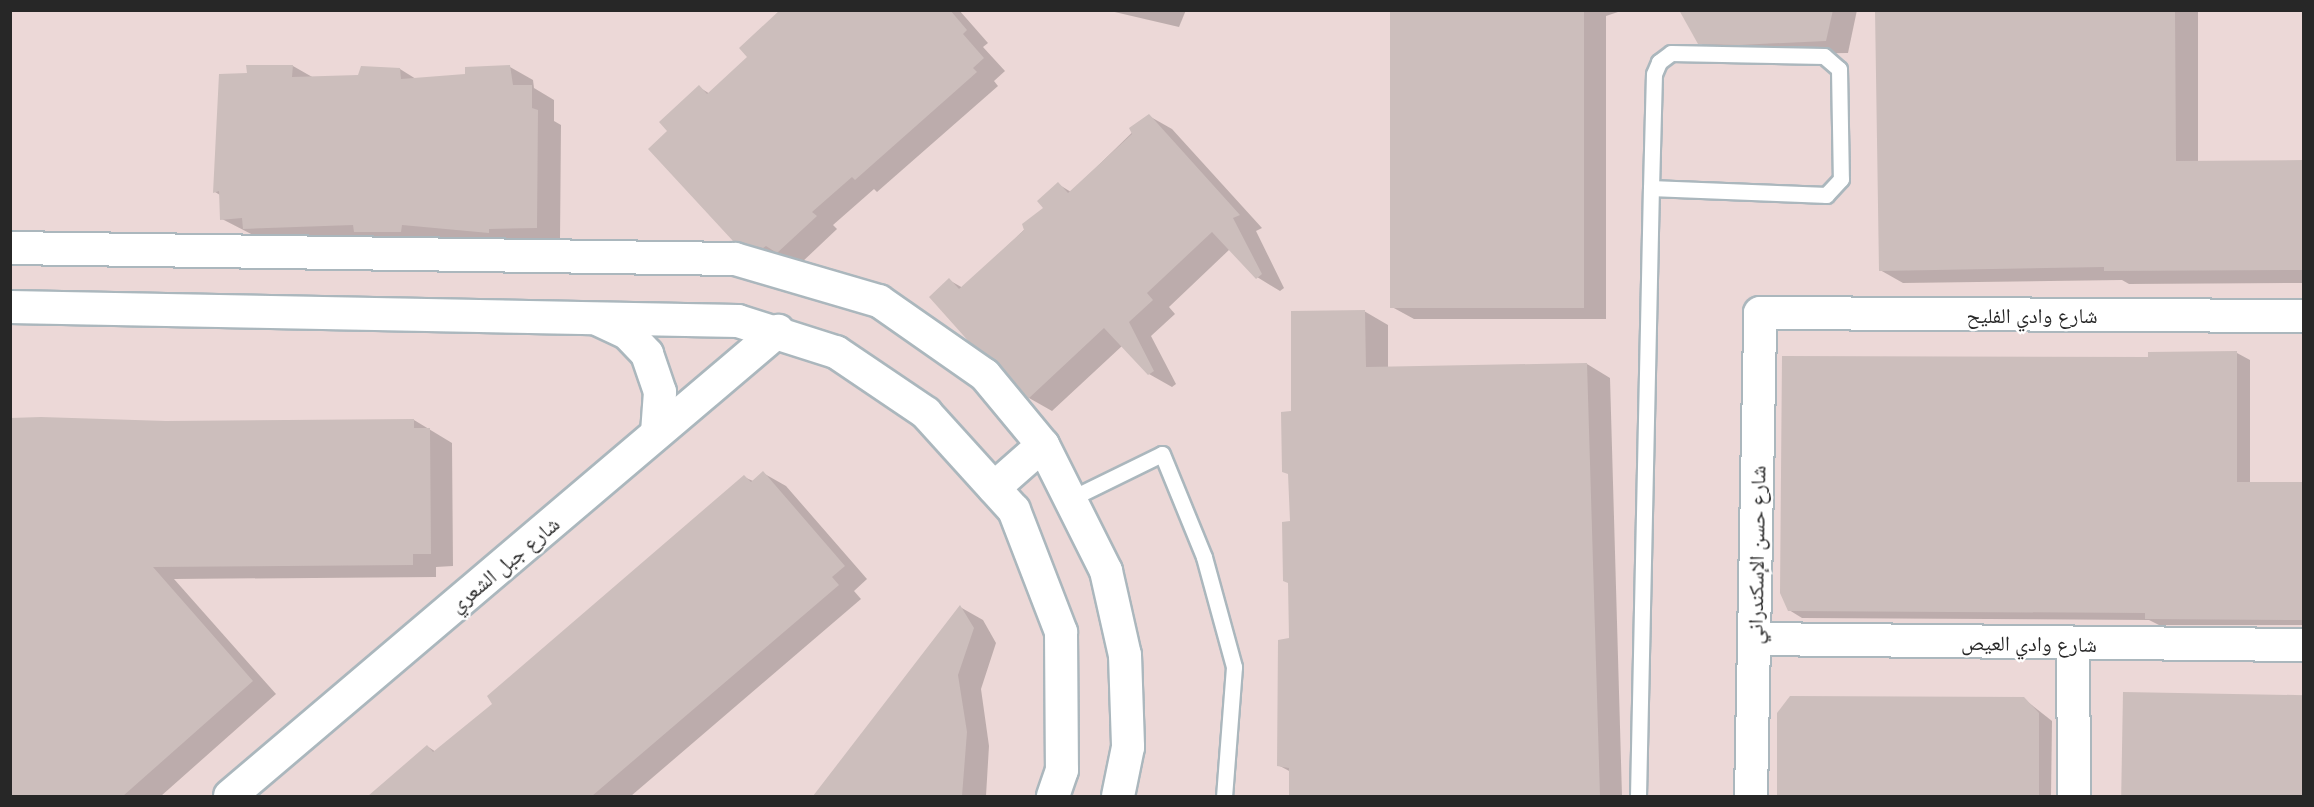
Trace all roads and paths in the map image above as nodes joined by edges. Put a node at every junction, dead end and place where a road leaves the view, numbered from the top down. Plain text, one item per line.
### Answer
1 (1651, 188) junction
2 (10, 248) edge
3 (10, 307) edge
4 (1760, 313) joint
5 (2304, 316) edge
6 (593, 318) junction
7 (778, 332) junction
8 (657, 433) junction
9 (1043, 445) junction
10 (994, 488) junction
11 (1070, 499) junction
12 (1754, 639) junction
13 (2073, 644) junction
14 (2304, 645) edge
15 (230, 796) edge
16 (1053, 796) edge
17 (1118, 796) edge
18 (1224, 796) edge
19 (1638, 796) edge
20 (1751, 796) edge
21 (2074, 796) edge

1 - 1 lane
1 - 19 lane
2 - 9 street
3 - 6 street
4 - 5 street, شارع وادي الفليح
4 - 12 street, شارع حسن الإسكندراني
6 - 7 street
6 - 8 street
7 - 8 street, شارع جبل الشعري
7 - 10 street
8 - 15 street, شارع جبل الشعري
9 - 10 street
9 - 11 street
10 - 16 street
11 - 17 street
11 - 18 lane
12 - 13 street, شارع وادي العيص
12 - 20 street, شارع حسن الإسكندراني
13 - 14 street, شارع وادي العيص
13 - 21 street

